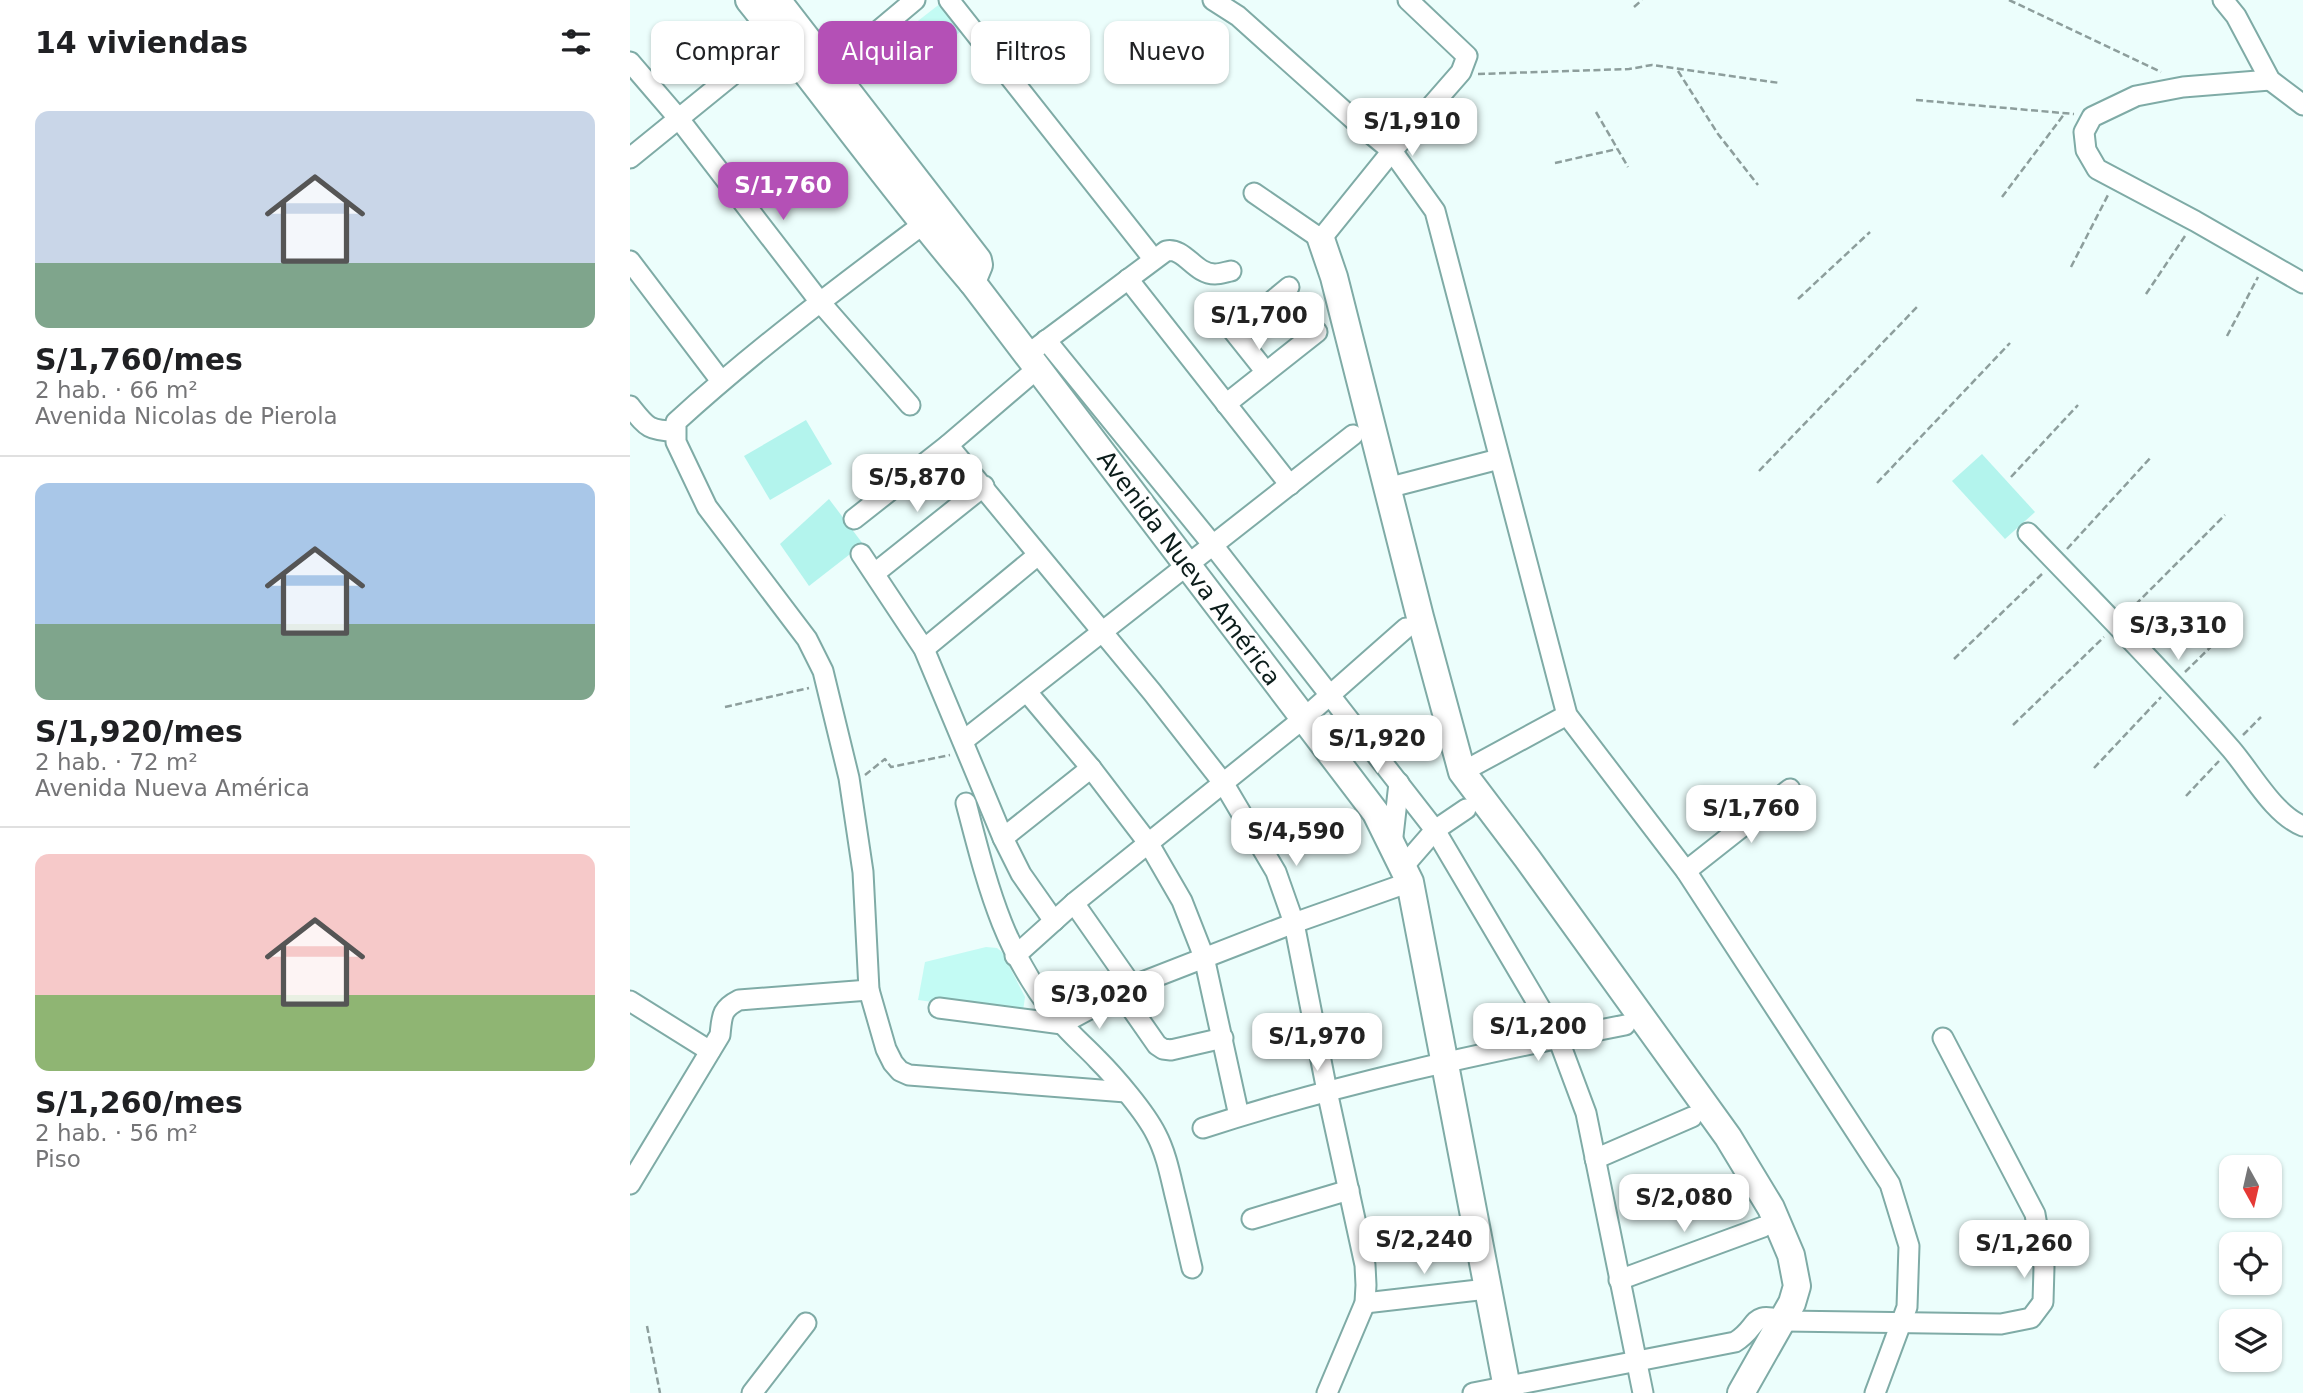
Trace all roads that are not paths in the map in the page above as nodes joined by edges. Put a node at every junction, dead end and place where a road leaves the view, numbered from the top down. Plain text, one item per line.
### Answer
1 (748, 0) edge
2 (777, 0) edge
3 (915, 0) edge
4 (949, 0) edge
5 (1213, 0) edge
6 (1408, 0) edge
7 (2223, 0) edge
8 (774, 21) edge
9 (784, 21) edge
10 (890, 21) edge
11 (804, 52) edge
12 (630, 62) edge
13 (818, 70) edge
14 (2270, 80) junction
15 (721, 84) edge
16 (829, 84) edge
17 (2303, 105) edge
18 (678, 119) junction
19 (1392, 150) junction
20 (630, 158) edge
21 (1254, 193) dead end
22 (931, 218) junction
23 (1321, 239) junction
24 (1148, 252) dead end
25 (630, 261) edge
26 (1231, 271) dead end
27 (1128, 279) junction
28 (2303, 283) edge
29 (1289, 287) dead end
30 (820, 302) junction
31 (1215, 308) dead end
32 (1235, 332) junction
33 (1317, 332) dead end
34 (1037, 354) junction
35 (1266, 372) junction
36 (721, 381) junction
37 (1226, 404) junction
38 (910, 405) dead end
39 (630, 406) edge
40 (675, 431) junction
41 (1353, 435) dead end
42 (948, 445) junction
43 (1499, 458) junction
44 (1290, 485) junction
45 (984, 486) junction
46 (1387, 488) junction
47 (854, 519) dead end
48 (2028, 533) dead end
49 (1212, 544) junction
50 (861, 554) dead end
51 (1038, 555) junction
52 (1186, 564) junction
53 (875, 573) junction
54 (1406, 628) dead end
55 (1102, 631) junction
56 (924, 649) junction
57 (1027, 692) junction
58 (1331, 695) junction
59 (1567, 715) junction
60 (1304, 718) junction
61 (965, 746) junction
62 (1091, 768) junction
63 (1462, 772) junction
64 (1399, 783) junction
65 (1224, 784) junction
66 (1790, 789) dead end
67 (966, 803) dead end
68 (1466, 809) dead end
69 (2303, 826) edge
70 (1434, 830) junction
71 (1003, 838) junction
72 (1149, 844) junction
73 (1401, 866) junction
74 (1686, 871) junction
75 (1074, 903) junction
76 (1054, 922) junction
77 (1294, 923) junction
78 (1015, 956) junction
79 (1205, 957) junction
80 (1126, 989) junction
81 (869, 990) junction
82 (630, 1001) edge
83 (939, 1009) dead end
84 (1062, 1024) junction
85 (1625, 1025) dead end
86 (1223, 1038) junction
87 (1558, 1038) junction
88 (1942, 1038) dead end
89 (710, 1051) junction
90 (1444, 1063) junction
91 (1327, 1091) junction
92 (1126, 1093) junction
93 (1239, 1116) junction
94 (1692, 1117) dead end
95 (1203, 1128) dead end
96 (1595, 1159) junction
97 (630, 1184) edge
98 (1349, 1190) junction
99 (1252, 1219) dead end
100 (1763, 1227) dead end
101 (1192, 1268) dead end
102 (1619, 1280) junction
103 (1487, 1289) junction
104 (1364, 1303) junction
105 (1784, 1321) junction
106 (1901, 1322) junction
107 (806, 1323) dead end
108 (1636, 1362) junction
109 (1507, 1390) edge
110 (752, 1393) edge
111 (1327, 1393) edge
112 (1473, 1393) edge
113 (1643, 1393) edge
114 (1741, 1393) edge
115 (1875, 1393) edge

1 - 8 street
2 - 9 street
3 - 10 street
4 - 24 street
5 - 19 street
6 - 19 street
7 - 14 street
11 - 13 street
12 - 18 street
14 - 17 street
14 - 28 street
15 - 18 street
16 - 22 street
18 - 20 street
18 - 30 street
19 - 23 street
19 - 43 street
21 - 23 street
22 - 30 street
22 - 34 street, Avenida Nueva América
23 - 46 street
25 - 36 street
26 - 27 street
27 - 34 street
27 - 37 street
29 - 32 street
30 - 36 street
30 - 38 street
31 - 32 street
32 - 35 street
33 - 35 street
34 - 42 street
34 - 49 street
34 - 52 street, Avenida Nueva América
35 - 37 street
36 - 40 street
37 - 44 street
39 - 40 street
40 - 81 street
41 - 44 street
42 - 45 street
42 - 47 street
43 - 46 street
43 - 59 street
44 - 49 street
45 - 51 street
45 - 53 street
46 - 63 street
48 - 69 street
49 - 52 street
49 - 58 street
50 - 53 street
51 - 55 street
51 - 56 street
52 - 55 street
52 - 60 street, Avenida Nueva América
53 - 56 street
54 - 58 street
55 - 57 street
55 - 65 street
56 - 61 street
57 - 61 street
57 - 62 street
58 - 60 street
58 - 64 street
59 - 63 street
59 - 74 street
60 - 65 street
60 - 73 street, Avenida Nueva América
61 - 71 street
62 - 71 street
62 - 72 street
63 - 105 street
64 - 70 street
64 - 73 street
65 - 72 street
65 - 77 street
66 - 74 street
67 - 78 street
68 - 70 street
70 - 73 street
70 - 87 street
71 - 76 street
72 - 75 street
72 - 79 street
73 - 77 street
73 - 90 street, Avenida Nueva América
74 - 106 street
75 - 76 street
75 - 80 street
76 - 78 street
77 - 79 street
77 - 91 street
78 - 84 street
79 - 80 street
79 - 86 street
80 - 84 street
80 - 86 street
81 - 89 street
81 - 92 street
82 - 89 street
83 - 84 street
84 - 92 street
85 - 87 street
86 - 93 street
87 - 90 street
87 - 96 street
88 - 106 street
89 - 97 street
90 - 91 street
90 - 103 street, Avenida Nueva América
91 - 93 street
91 - 98 street
92 - 101 street
93 - 95 street
94 - 96 street
96 - 102 street
98 - 99 street
98 - 104 street
100 - 102 street
102 - 108 street
103 - 104 street
103 - 109 street, Avenida Nueva América
104 - 111 street
105 - 106 street
105 - 108 street
105 - 114 street
106 - 115 street
107 - 110 street
108 - 109 street
108 - 113 street
109 - 112 street

